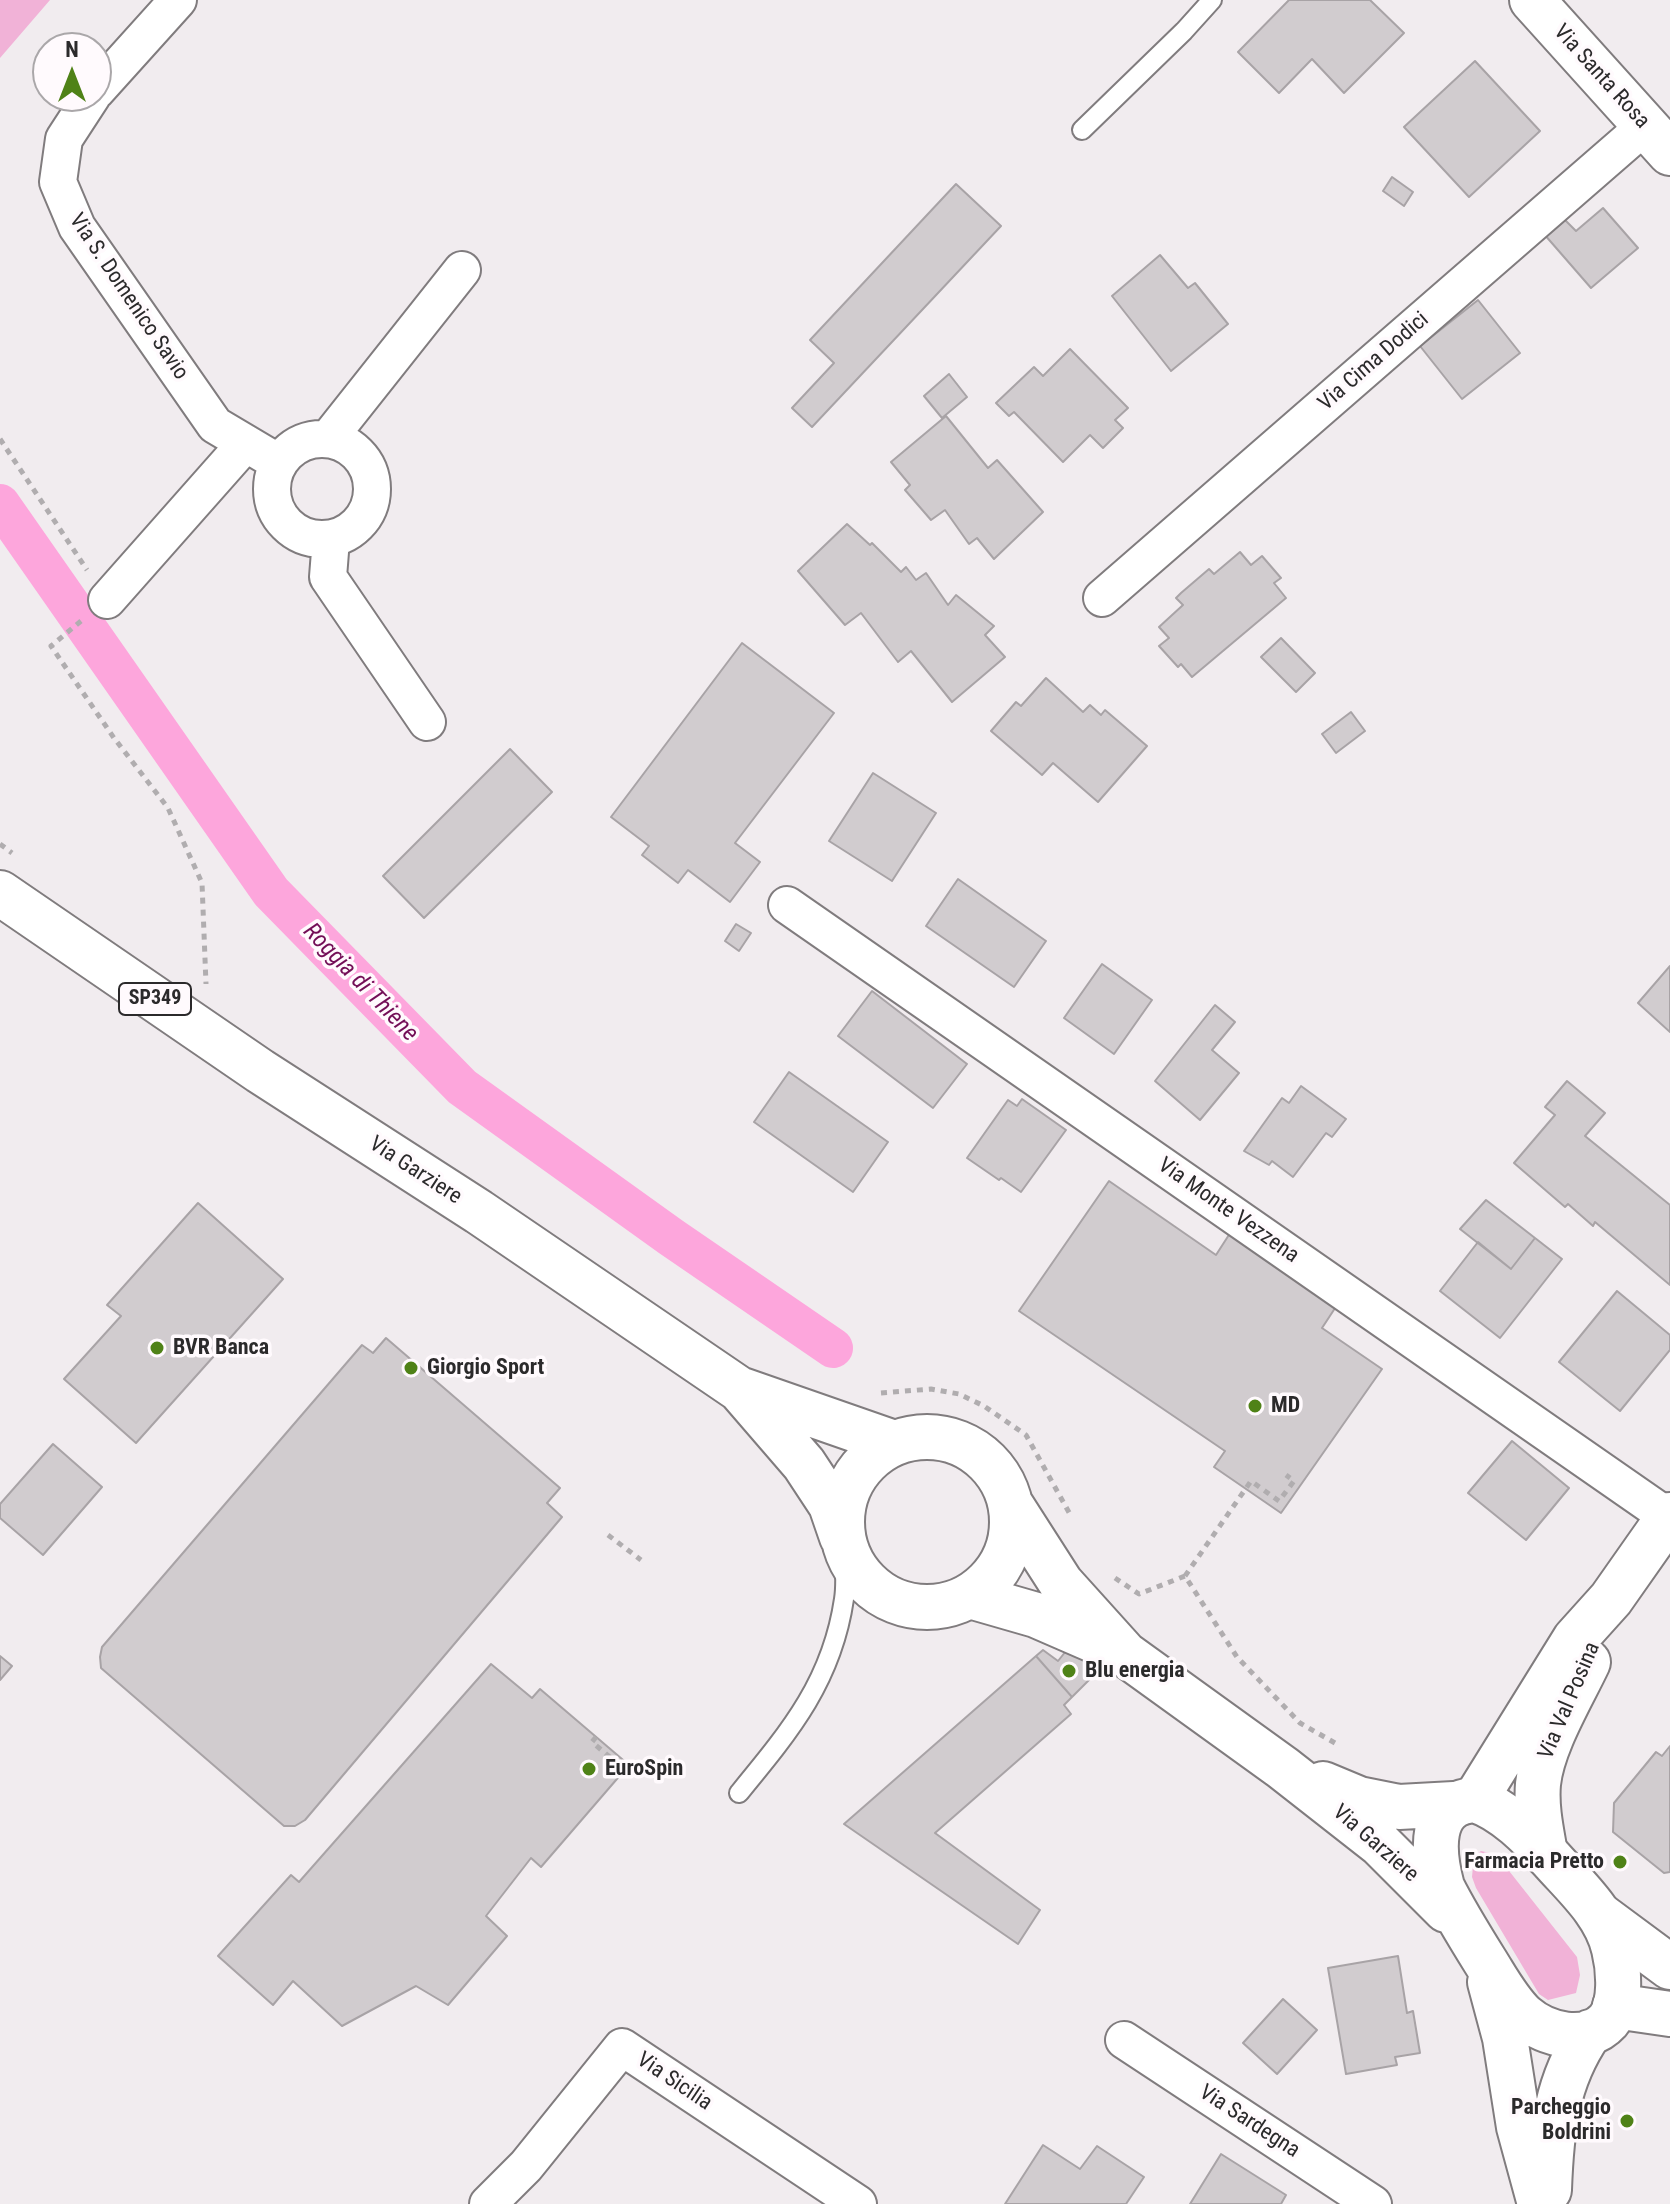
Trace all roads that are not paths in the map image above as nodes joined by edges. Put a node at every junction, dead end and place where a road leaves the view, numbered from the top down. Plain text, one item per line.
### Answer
1 (178, 0) edge
2 (1212, 0) edge
3 (1532, 0) edge
4 (112, 73) edge
5 (82, 112) edge
6 (1082, 130) dead end
7 (1658, 140) edge
8 (462, 270) dead end
9 (328, 439) junction
10 (245, 444) junction
11 (279, 463) junction
12 (331, 539) junction
13 (1102, 598) dead end
14 (107, 600) road end
15 (427, 722) dead end
16 (0, 893) edge
17 (787, 905) dead end
18 (739, 1389) junction
19 (894, 1443) junction
20 (1011, 1505) junction
21 (1669, 1516) edge
22 (844, 1542) junction
23 (970, 1596) junction
24 (1611, 1599) junction
25 (1125, 1654) junction
26 (1283, 1768) junction
27 (739, 1793) dead end
28 (1465, 1802) junction
29 (1545, 1853) junction
30 (1601, 1916) junction
31 (1473, 1943) junction
32 (1670, 1967) edge
33 (1670, 2014) edge
34 (1603, 2019) junction
35 (1124, 2040) dead end
36 (488, 2204) edge
37 (858, 2204) edge
38 (1373, 2204) edge
39 (1540, 2204) edge
40 (1549, 2204) edge

1 - 4 street
2 - 6 lane
3 - 7 main road, Via Santa Rosa
5 - 10 street, Via S. Domenico Savio
7 - 13 street, Via Cima Dodici
8 - 9 street
9 - 11 street
9 - 12 street
10 - 11 street, Via S. Domenico Savio
10 - 14 street
11 - 12 street
12 - 15 street
16 - 18 main road, Via Garziere / SP349
17 - 21 street, Via Monte Vezzena
18 - 19 main road, Via Garziere
18 - 22 main road, Via Garziere
19 - 20 main road, Via Garziere
19 - 22 main road, Via Garziere
20 - 23 main road
20 - 25 main road, Via Garziere
21 - 24 main road, Via Val Posina
22 - 23 main road, Via Garziere
22 - 27 lane
23 - 25 main road, Via Garziere
24 - 28 main road, Via Val Posina
24 - 29 main road, Via Val Posina
25 - 26 main road, Via Garziere
26 - 28 main road, Via Garziere
26 - 31 main road, Via Garziere
28 - 29 main road
28 - 31 main road, Via Val Posina
29 - 30 main road
30 - 32 main road
30 - 34 main road
31 - 34 main road
31 - 39 main road
33 - 34 main road
34 - 40 main road
35 - 38 street, Via Sardegna
36 - 37 street, Via Sicilia

